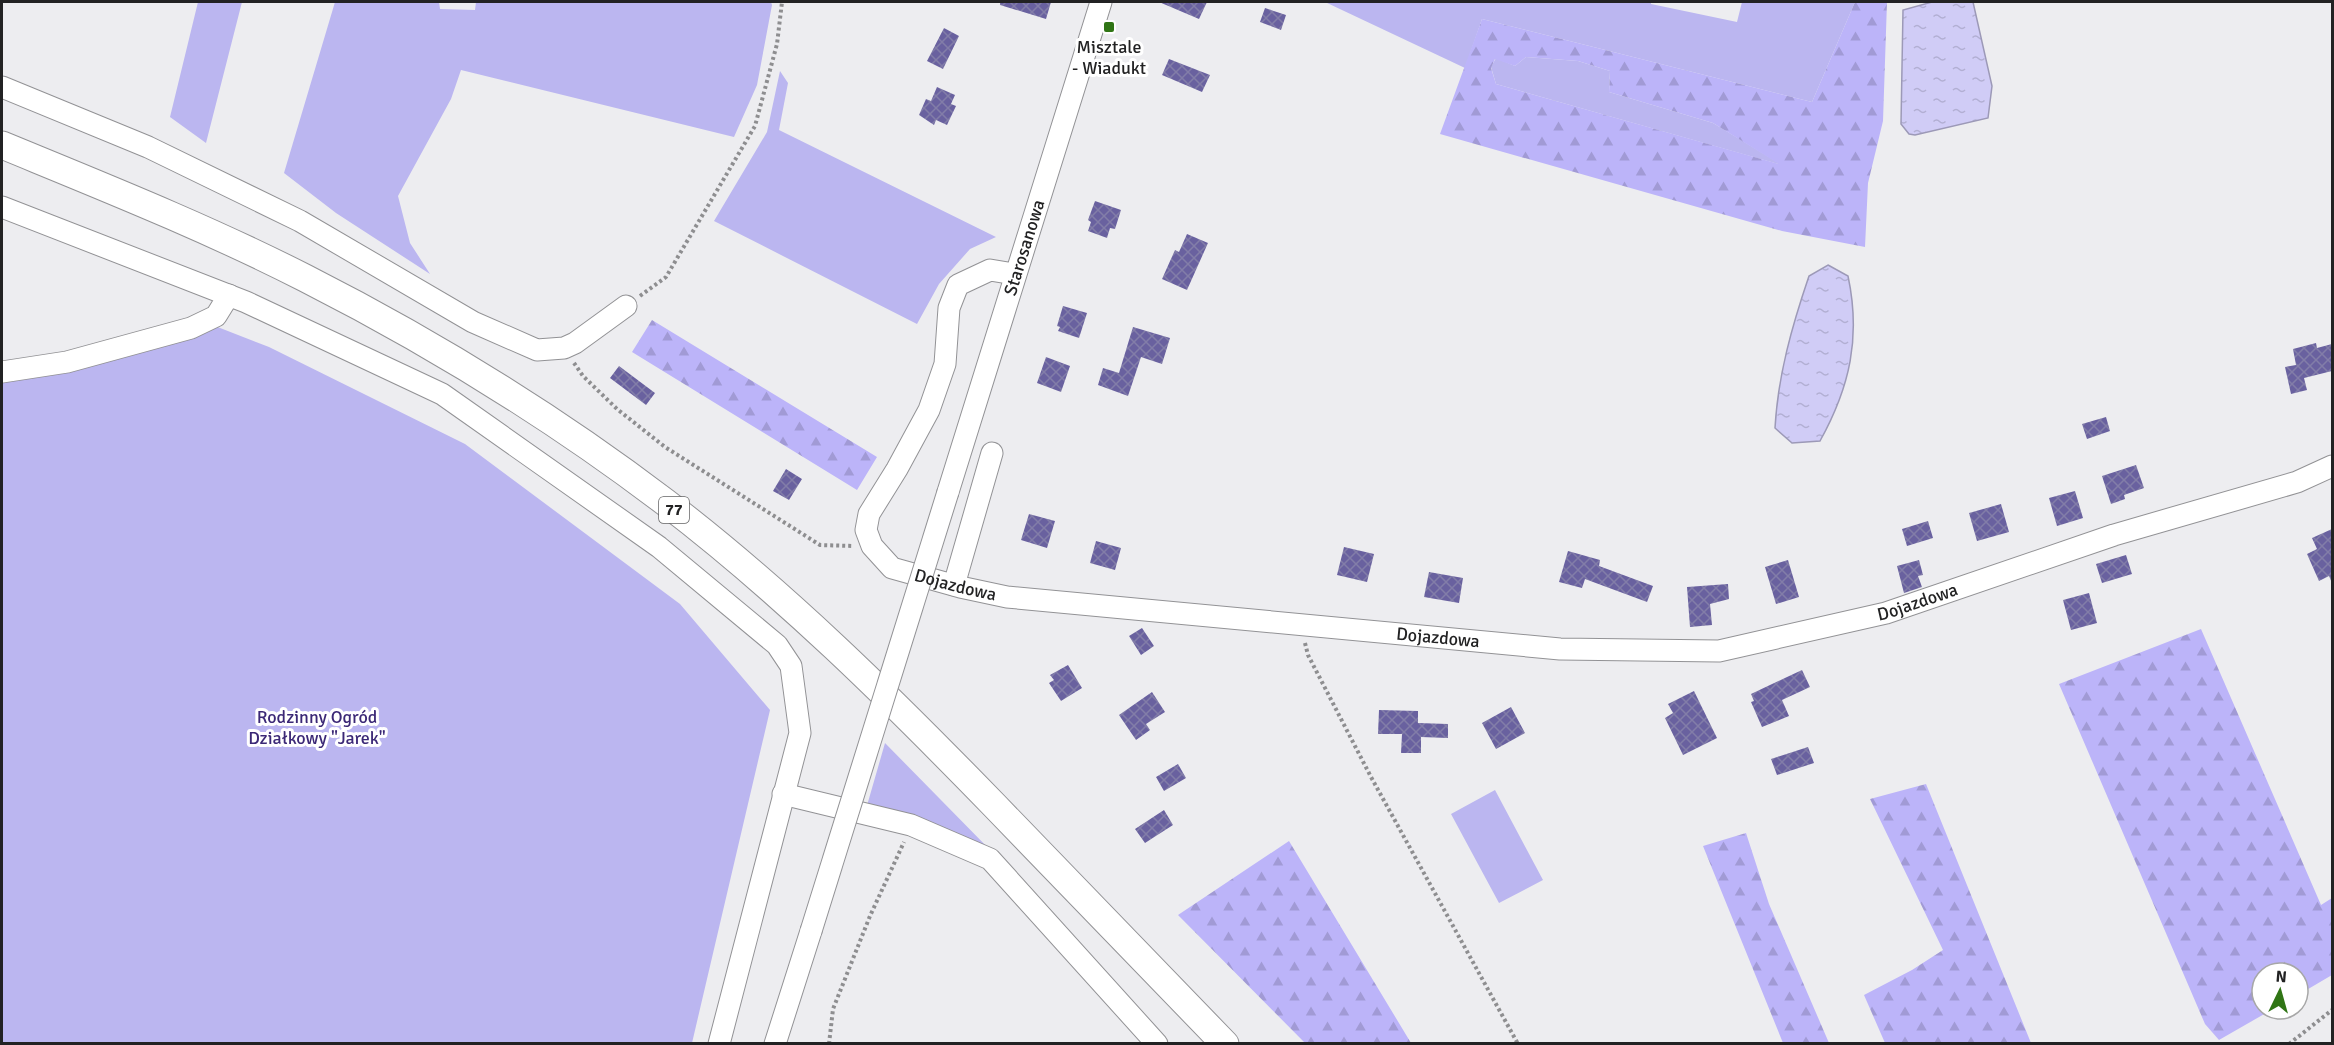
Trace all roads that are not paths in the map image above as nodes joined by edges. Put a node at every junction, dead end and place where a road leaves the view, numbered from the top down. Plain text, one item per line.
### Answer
1 (1101, 2) edge
2 (2, 87) edge
3 (2, 145) edge
4 (2, 207) edge
5 (1014, 274) junction
6 (229, 295) junction
7 (626, 306) road end
8 (2, 372) edge
9 (992, 453) dead end
10 (2332, 466) edge
11 (954, 585) junction
12 (783, 794) junction
13 (719, 1044) edge
14 (775, 1044) edge
15 (1157, 1044) edge
16 (1225, 1044) edge

1 - 5 street, Starosanowa
2 - 7 street
3 - 16 main road, 77
4 - 6 street
5 - 11 street, Dojazdowa
5 - 14 street, Starosanowa, bridge
6 - 8 street
6 - 12 street
9 - 11 street
10 - 11 street, Dojazdowa
12 - 13 street
12 - 15 street

